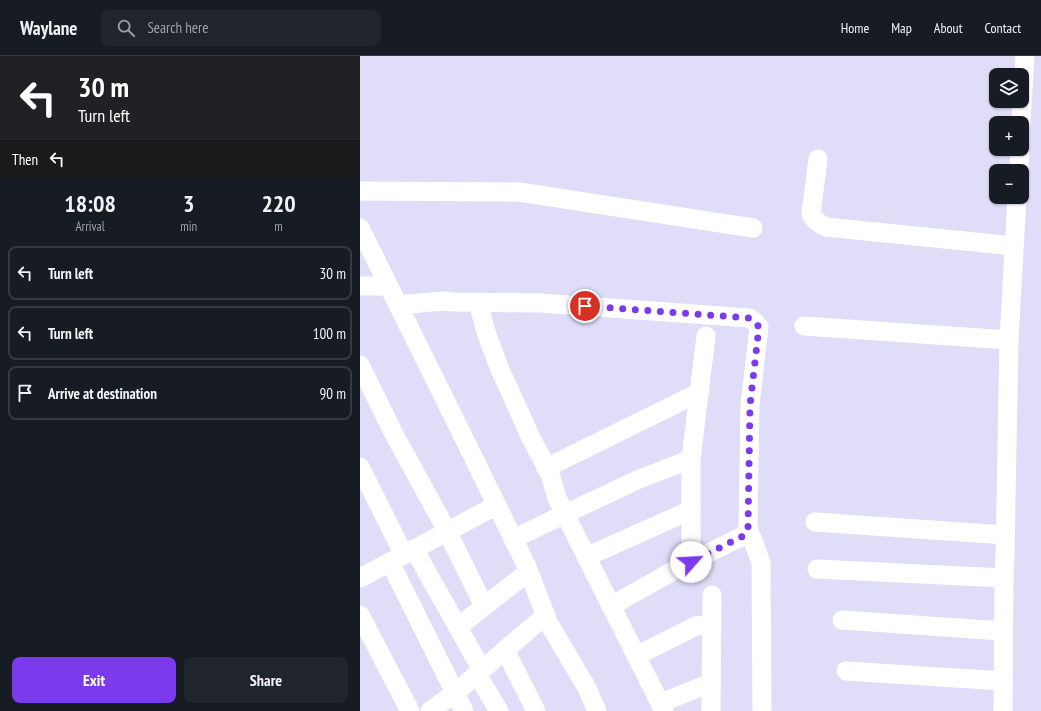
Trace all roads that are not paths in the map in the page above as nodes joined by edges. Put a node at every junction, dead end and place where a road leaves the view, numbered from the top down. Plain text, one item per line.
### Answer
1 (1025, 56) edge
2 (1021, 116) edge
3 (818, 159) dead end
4 (360, 191) edge
5 (1017, 204) edge
6 (360, 228) edge
7 (752, 228) dead end
8 (1014, 246) junction
9 (360, 286) edge
10 (388, 286) junction
11 (478, 302) junction
12 (398, 305) junction
13 (804, 326) dead end
14 (706, 336) dead end
15 (1009, 340) junction
16 (360, 365) edge
17 (700, 392) junction
18 (691, 459) junction
19 (360, 467) edge
20 (546, 468) junction
21 (496, 505) junction
22 (691, 510) junction
23 (565, 514) junction
24 (815, 522) dead end
25 (748, 529) junction
26 (447, 531) junction
27 (1005, 535) junction
28 (513, 539) junction
29 (403, 555) junction
30 (586, 557) junction
31 (691, 562) junction
32 (817, 569) dead end
33 (528, 572) junction
34 (361, 574) edge
35 (1004, 578) junction
36 (712, 595) dead end
37 (484, 606) junction
38 (611, 606) junction
39 (360, 615) edge
40 (546, 615) junction
41 (842, 620) dead end
42 (711, 624) junction
43 (458, 626) junction
44 (1003, 631) junction
45 (506, 650) junction
46 (636, 656) junction
47 (846, 671) dead end
48 (479, 672) junction
49 (1003, 681) junction
50 (711, 683) junction
51 (455, 693) junction
52 (662, 707) edge
53 (410, 711) edge
54 (430, 711) edge
55 (464, 711) edge
56 (499, 711) edge
57 (536, 711) edge
58 (597, 711) edge
59 (711, 711) edge
60 (762, 711) edge
61 (1003, 711) edge

1 - 2 street
3 - 8 street
4 - 7 street
5 - 8 street
6 - 10 street
8 - 15 street
9 - 10 street
10 - 12 street
11 - 12 street
11 - 20 street
11 - 25 street
12 - 21 street
13 - 15 street
14 - 17 street
15 - 27 street
16 - 26 street
17 - 18 street
17 - 20 street
18 - 22 street
18 - 23 street
19 - 29 street
20 - 23 street
21 - 26 street
21 - 28 street
22 - 30 street
22 - 31 street
23 - 28 street
23 - 30 street
24 - 27 street
25 - 31 street
25 - 60 street
26 - 29 street
26 - 37 street
27 - 35 street
28 - 33 street
29 - 34 street
29 - 43 street
29 - 51 street
30 - 38 street
31 - 38 street
32 - 35 street
33 - 37 street
33 - 40 street
35 - 44 street
36 - 42 street
37 - 43 street
38 - 46 street
39 - 53 street
40 - 45 street
40 - 58 street
41 - 44 street
42 - 46 street
42 - 50 street
43 - 48 street
44 - 49 street
45 - 48 street
45 - 57 street
46 - 52 street
47 - 49 street
48 - 51 street
48 - 56 street
49 - 61 street
50 - 52 street
50 - 59 street
51 - 54 street
51 - 55 street

